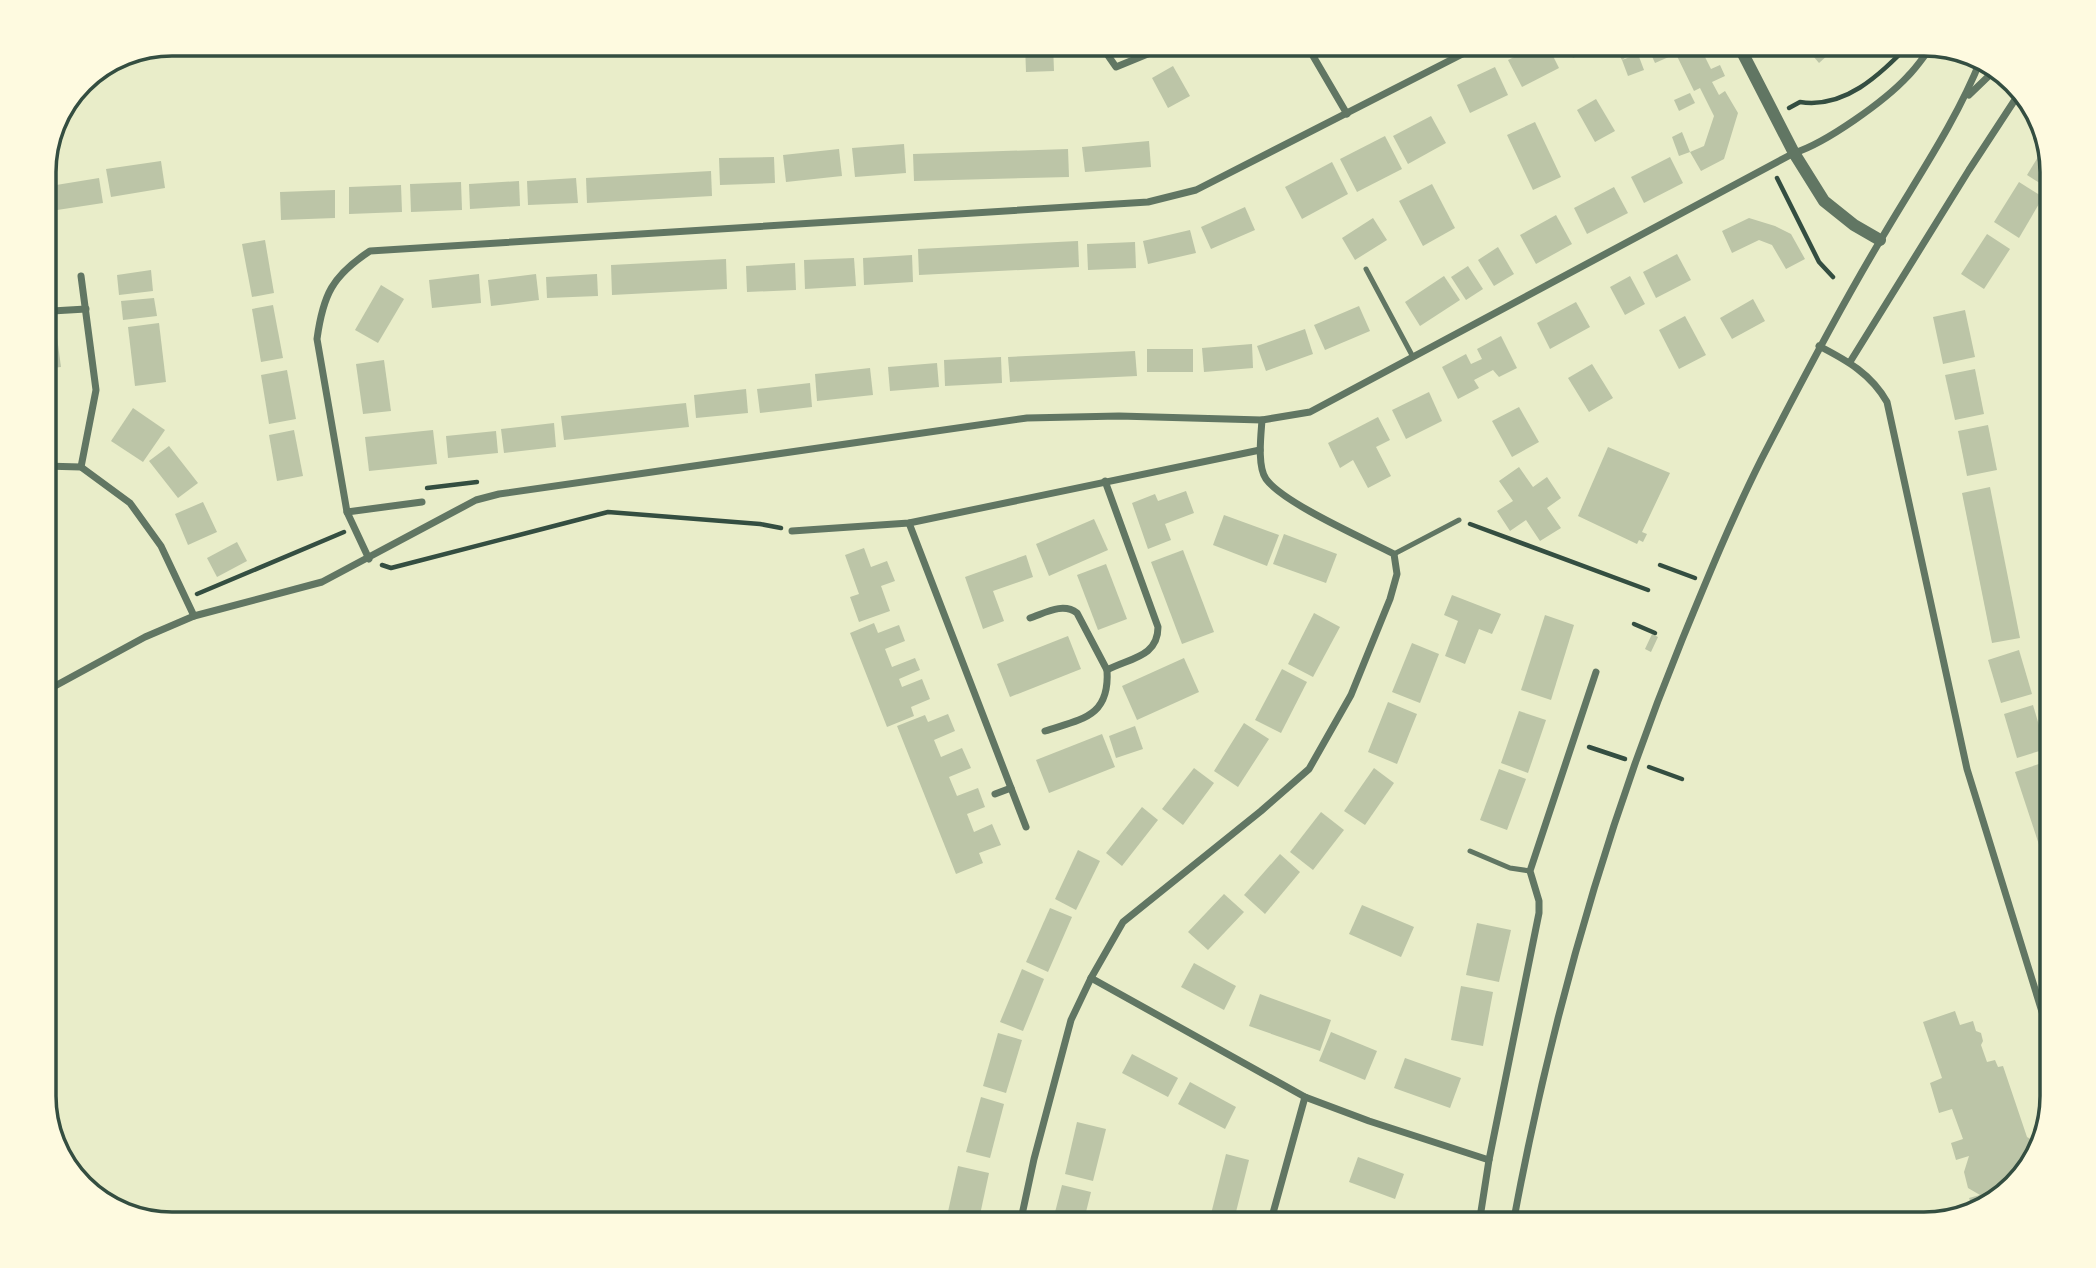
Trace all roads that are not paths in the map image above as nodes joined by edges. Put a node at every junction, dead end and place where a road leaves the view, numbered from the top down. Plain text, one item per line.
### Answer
1 (1108, 56) edge
2 (1143, 56) edge
3 (1313, 56) edge
4 (1459, 56) edge
5 (1744, 56) edge
6 (1924, 56) edge
7 (1977, 69) edge
8 (1989, 76) edge
9 (1966, 97) junction
10 (2015, 100) edge
11 (1346, 114) junction
12 (1794, 153) junction
13 (1880, 240) junction
14 (1366, 269) dead end
15 (81, 276) dead end
16 (86, 309) junction
17 (56, 311) edge
18 (1819, 346) junction
19 (1413, 357) junction
20 (1850, 362) junction
21 (1262, 420) junction
22 (1260, 450) junction
23 (56, 466) edge
24 (80, 467) junction
25 (1105, 481) junction
26 (422, 502) road end
27 (347, 512) junction
28 (1459, 520) road end
29 (909, 523) junction
30 (792, 531) road end
31 (1394, 554) junction
32 (369, 559) junction
33 (194, 616) junction
34 (1030, 618) dead end
35 (1107, 670) junction
36 (1596, 672) dead end
37 (56, 685) edge
38 (1045, 731) dead end
39 (1011, 788) junction
40 (995, 794) dead end
41 (1026, 827) dead end
42 (1470, 851) dead end
43 (1530, 871) junction
44 (1091, 978) junction
45 (2040, 1004) edge
46 (1305, 1097) junction
47 (1489, 1160) junction
48 (1023, 1212) edge
49 (1273, 1212) edge
50 (1481, 1212) edge
51 (1516, 1212) edge

1 - 2 street
3 - 11 street
4 - 11 street
5 - 12 street
6 - 12 street
7 - 9 street
8 - 9 street
9 - 13 street
10 - 20 street
11 - 27 street
12 - 13 street
12 - 19 street
13 - 18 street
14 - 19 lane
15 - 16 street
16 - 17 street
16 - 24 street
18 - 20 street
18 - 51 street
19 - 21 street
20 - 45 street
21 - 22 street
21 - 32 street
22 - 25 street
22 - 31 street
23 - 24 street
24 - 33 street
25 - 29 street
25 - 35 street
26 - 27 street
27 - 32 street
28 - 31 lane
29 - 30 street
29 - 39 street
31 - 44 street
32 - 33 street
33 - 37 street
34 - 35 street
35 - 38 street
36 - 43 street
39 - 40 street
39 - 41 street
42 - 43 lane
43 - 47 street
44 - 46 street
44 - 48 street
46 - 47 street
46 - 49 street
47 - 50 street

